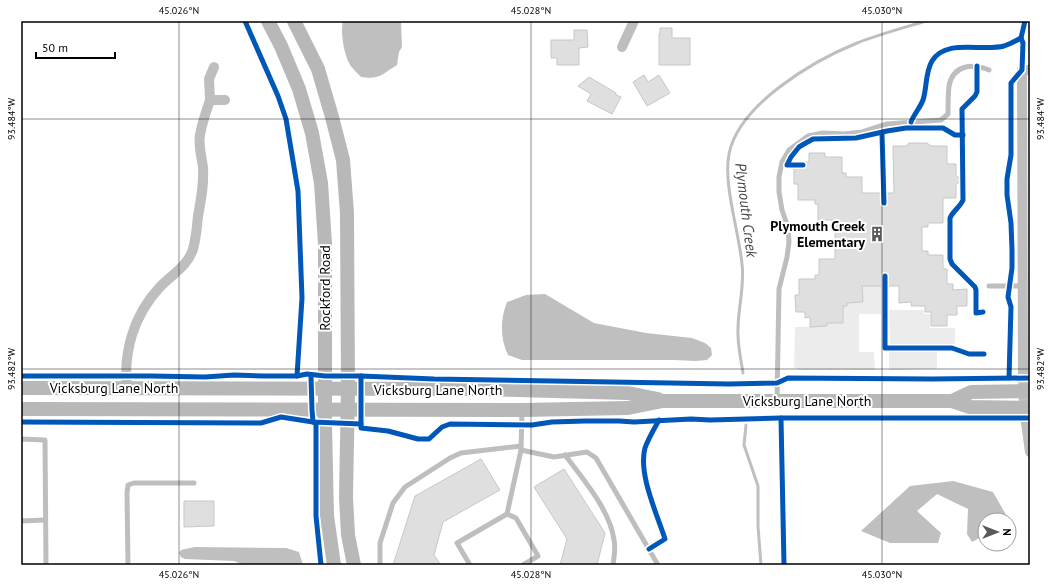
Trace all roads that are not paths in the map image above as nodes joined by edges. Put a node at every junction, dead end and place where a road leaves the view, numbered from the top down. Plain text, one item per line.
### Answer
1 (268, 21) edge
2 (294, 21) edge
3 (634, 21) edge
4 (622, 47) dead end
5 (214, 67) dead end
6 (989, 70) dead end
7 (1026, 70) edge
8 (210, 100) junction
9 (225, 100) dead end
10 (989, 286) dead end
11 (1023, 286) junction
12 (21, 388) edge
13 (127, 388) junction
14 (348, 388) junction
15 (325, 389) junction
16 (1027, 391) edge
17 (663, 401) junction
18 (952, 401) junction
19 (777, 402) junction
20 (1027, 408) edge
21 (21, 409) edge
22 (325, 410) junction
23 (348, 410) junction
24 (522, 410) junction
25 (21, 439) edge
26 (521, 448) junction
27 (1030, 452) edge
28 (565, 455) junction
29 (194, 483) dead end
30 (507, 514) junction
31 (45, 520) junction
32 (21, 521) edge
33 (46, 565) edge
34 (128, 565) edge
35 (334, 565) edge
36 (354, 565) edge
37 (380, 565) edge
38 (470, 565) edge
39 (523, 565) edge
40 (613, 565) edge
41 (658, 565) edge

1 - 15 main road, Rockford Road
2 - 14 main road, Rockford Road
3 - 4 street
5 - 8 street
6 - 19 lane
7 - 11 street
8 - 9 street
8 - 13 street
10 - 11 lane
11 - 16 street
12 - 13 main road, Vicksburg Lane North
13 - 15 main road, Vicksburg Lane North
14 - 15 main road, Vicksburg Lane North
14 - 17 main road, Vicksburg Lane North
14 - 23 main road, Rockford Road
15 - 22 main road, Rockford Road
16 - 18 main road, Vicksburg Lane North
16 - 20 street
17 - 19 main road, Vicksburg Lane North
17 - 24 main road, Vicksburg Lane North
18 - 19 main road, Vicksburg Lane North
18 - 20 main road, Vicksburg Lane North
20 - 27 street
21 - 22 main road, Vicksburg Lane North
22 - 23 main road, Vicksburg Lane North
22 - 35 main road, Rockford Road
23 - 24 main road, Vicksburg Lane North
23 - 36 main road, Rockford Road
24 - 26 lane
25 - 31 lane
26 - 28 lane
26 - 30 lane
26 - 37 lane
28 - 40 lane
28 - 41 lane
29 - 34 lane
30 - 38 lane
30 - 39 lane
31 - 32 lane
31 - 33 lane

